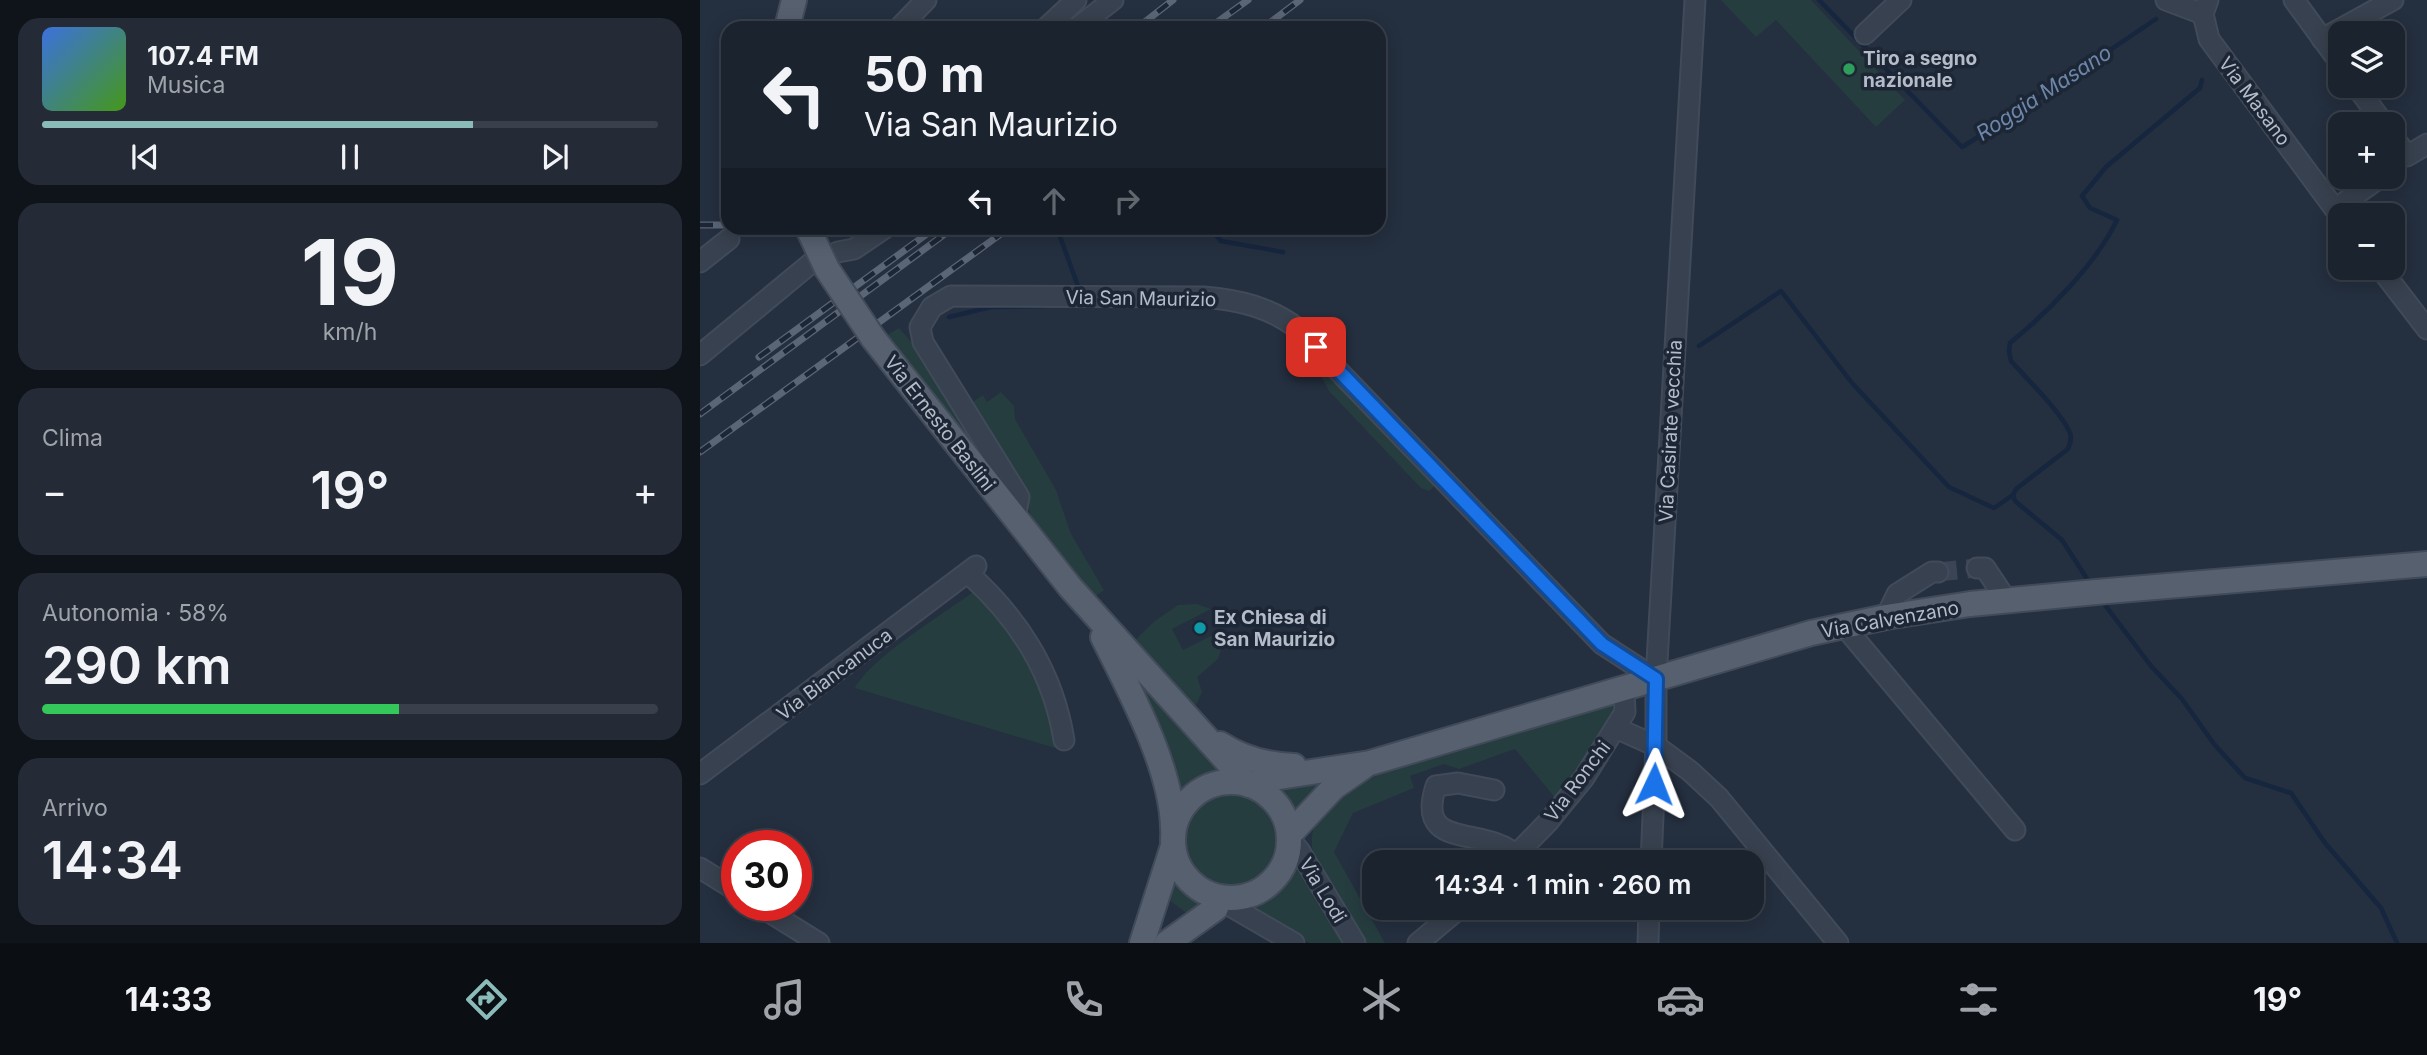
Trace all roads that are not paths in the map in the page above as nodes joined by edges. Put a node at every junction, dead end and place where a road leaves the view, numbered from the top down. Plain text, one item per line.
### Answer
1 (794, 0) edge
2 (926, 0) edge
3 (1094, 0) edge
4 (1113, 0) edge
5 (1695, 0) edge
6 (1901, 0) edge
7 (2166, 0) edge
8 (2294, 0) edge
9 (2393, 0) edge
10 (2205, 7) edge
11 (1071, 16) edge
12 (789, 21) edge
13 (906, 21) edge
14 (1865, 34) dead end
15 (2322, 39) junction
16 (2328, 47) edge
17 (2427, 144) edge
18 (2405, 159) edge
19 (2366, 189) edge
20 (2330, 203) edge
21 (2348, 203) edge
22 (811, 235) edge
23 (875, 235) edge
24 (729, 239) dead end
25 (700, 262) edge
26 (2389, 280) edge
27 (2427, 329) edge
28 (700, 355) edge
29 (1014, 518) junction
30 (2427, 564) edge
31 (1977, 568) dead end
32 (1938, 572) tunnel mouth
33 (2007, 601) junction
34 (1088, 609) junction
35 (1886, 617) junction
36 (1844, 626) junction
37 (1656, 679) junction
38 (1624, 688) junction
39 (1616, 729) junction
40 (1203, 734) junction
41 (1064, 740) dead end
42 (1656, 746) junction
43 (1370, 763) junction
44 (1337, 768) junction
45 (700, 774) edge
46 (1246, 784) junction
47 (1494, 790) dead end
48 (2015, 830) dead end
49 (1289, 837) junction
50 (1173, 841) junction
51 (1505, 850) edge
52 (1521, 850) edge
53 (1652, 850) edge
54 (700, 868) edge
55 (721, 881) edge
56 (1223, 897) junction
57 (1446, 920) edge
58 (1649, 920) edge
59 (784, 921) edge
60 (820, 943) edge
61 (1142, 943) edge
62 (1167, 943) edge
63 (1294, 943) edge
64 (1355, 943) edge
65 (1418, 943) edge
66 (1648, 943) edge
67 (1838, 943) edge

1 - 12 main road
2 - 13 street
3 - 11 street
4 - 11 street
5 - 37 street, Via Casirate vecchia
6 - 14 street
7 - 10 street, Via Masano
8 - 15 street
9 - 15 street
10 - 20 street, Via Masano
15 - 16 street
17 - 18 street
19 - 21 street
22 - 29 main road, Via Ernesto Baslini, bridge
23 - 28 street
24 - 25 street
26 - 27 street
29 - 34 main road, Via Ernesto Baslini
29 - 37 street, Via San Maurizio
30 - 33 main road, Via Calvenzano
31 - 33 street
32 - 35 street
33 - 35 main road, Via Calvenzano
34 - 40 main road, Via Ernesto Baslini
34 - 50 main road, Via Ernesto Baslini
35 - 36 main road, Via Calvenzano
36 - 37 main road, Via Calvenzano
36 - 48 street
37 - 38 main road, Via Calvenzano
37 - 42 street, Via Casirate vecchia
38 - 39 street, Via Ronchi
38 - 43 main road, Via Calvenzano
39 - 42 street
39 - 52 street, Via Ronchi
40 - 44 main road
40 - 46 main road, Via Ernesto Baslini
41 - 45 street, Via Biancanuca
42 - 53 street, Via Casirate vecchia
42 - 67 street
43 - 44 main road, Via Calvenzano
43 - 49 main road, Via Calvenzano
44 - 46 main road, Via Calvenzano
46 - 49 main road
46 - 50 main road
47 - 51 street
49 - 56 main road
49 - 64 street, Via Lodi
50 - 56 main road
50 - 61 main road
54 - 55 street
56 - 62 main road
56 - 63 street
57 - 65 street
58 - 66 street
59 - 60 street

